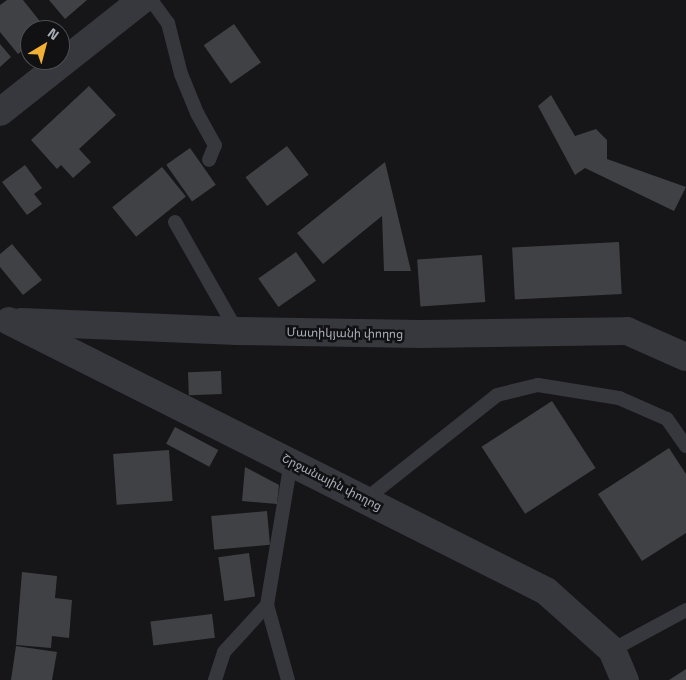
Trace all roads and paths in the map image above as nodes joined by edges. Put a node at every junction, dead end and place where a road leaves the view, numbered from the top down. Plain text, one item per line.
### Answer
1 (142, 0) edge
2 (151, 0) edge
3 (0, 112) edge
4 (209, 160) dead end
5 (175, 222) dead end
6 (4, 320) edge
7 (237, 331) junction
8 (686, 357) edge
9 (686, 446) edge
10 (291, 461) junction
11 (366, 499) junction
12 (267, 604) junction
13 (686, 610) edge
14 (612, 650) junction
15 (285, 678) edge
16 (215, 680) edge
17 (625, 680) edge

1 - 3 street
2 - 4 lane
5 - 7 lane
6 - 7 street, Մատիկյանի փողոց
6 - 10 street, Շրջանային փողոց
7 - 8 street, Մատիկյանի փողոց
9 - 11 lane
10 - 11 street, Շրջանային փողոց
10 - 12 lane
11 - 14 street, Շրջանային փողոց
12 - 15 lane
12 - 16 lane
13 - 14 lane
14 - 17 street, Շրջանային փողոց

